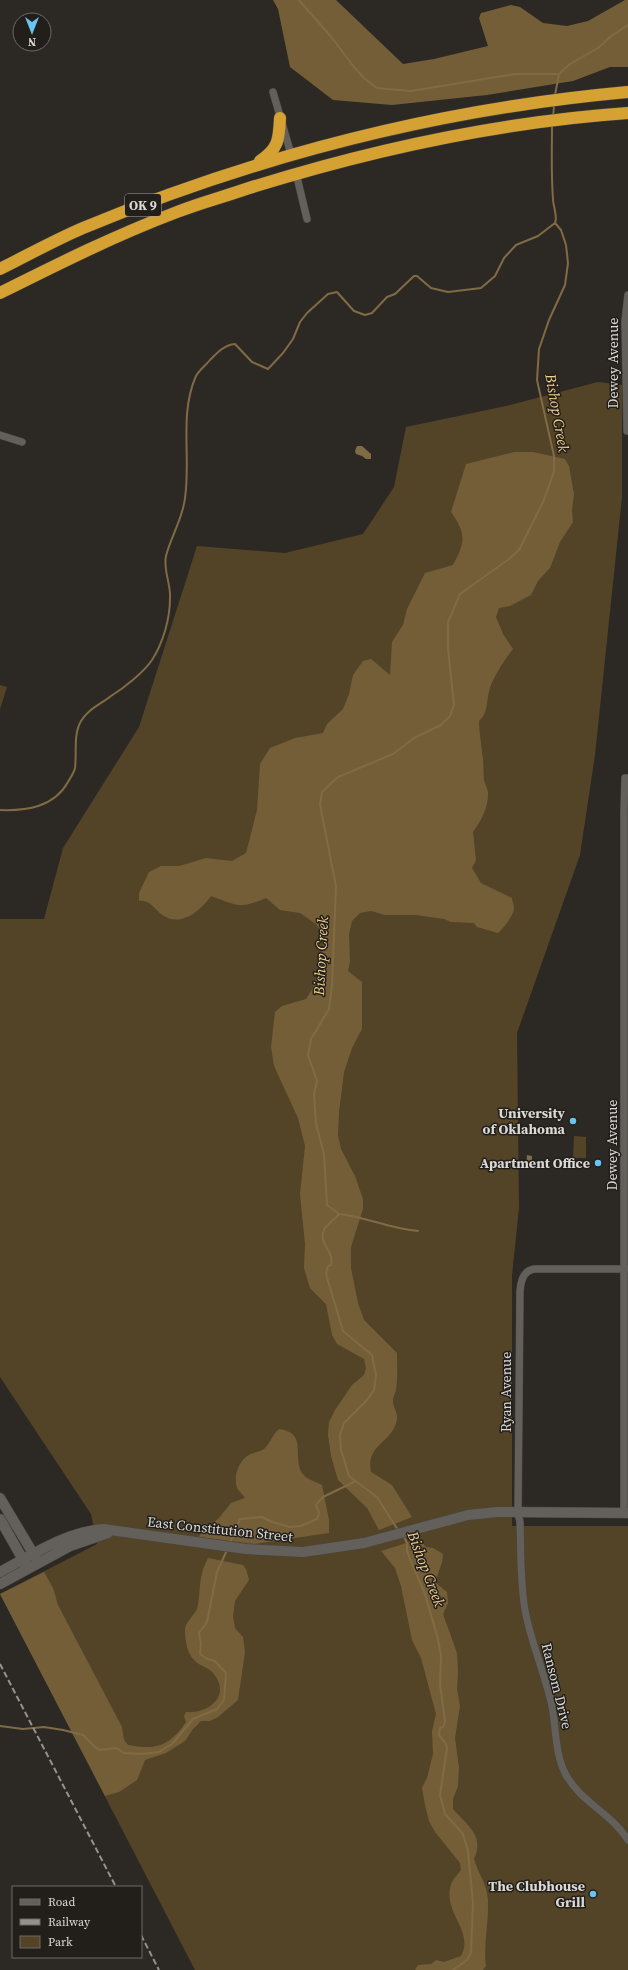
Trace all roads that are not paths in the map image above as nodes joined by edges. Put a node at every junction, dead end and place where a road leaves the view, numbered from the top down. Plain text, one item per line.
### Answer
1 (273, 92) dead end
2 (628, 92) edge
3 (628, 113) edge
4 (280, 118) junction
5 (291, 154) junction
6 (255, 165) junction
7 (296, 173) junction
8 (307, 219) dead end
9 (0, 269) edge
10 (0, 293) edge
11 (628, 295) edge
12 (627, 432) dead end
13 (0, 435) edge
14 (22, 442) dead end
15 (626, 778) edge
16 (627, 1026) edge
17 (626, 1269) edge
18 (0, 1498) edge
19 (518, 1513) junction
20 (626, 1513) edge
21 (0, 1520) edge
22 (36, 1559) junction
23 (23, 1560) junction
24 (28, 1569) junction
25 (0, 1572) edge
26 (0, 1584) edge
27 (628, 1840) edge

1 - 4 street
2 - 5 highway, OK 9
3 - 7 highway, OK 9
4 - 5 street
4 - 6 highway
5 - 6 highway, OK 9
6 - 9 highway, OK 9
7 - 8 street
7 - 10 highway, OK 9
11 - 12 street, Dewey Avenue
13 - 14 street
15 - 16 street, Dewey Avenue
16 - 17 street, Dewey Avenue
17 - 19 street, Ryan Avenue
17 - 20 street, Dewey Avenue
18 - 22 main road
19 - 20 main road, East Constitution Street
19 - 22 main road, East Constitution Street
19 - 27 street, Ransom Drive
21 - 23 main road
22 - 23 main road, East Constitution Street
22 - 24 main road, East Constitution Street
23 - 24 main road
23 - 25 main road, East Constitution Street
24 - 26 main road, East Constitution Street

